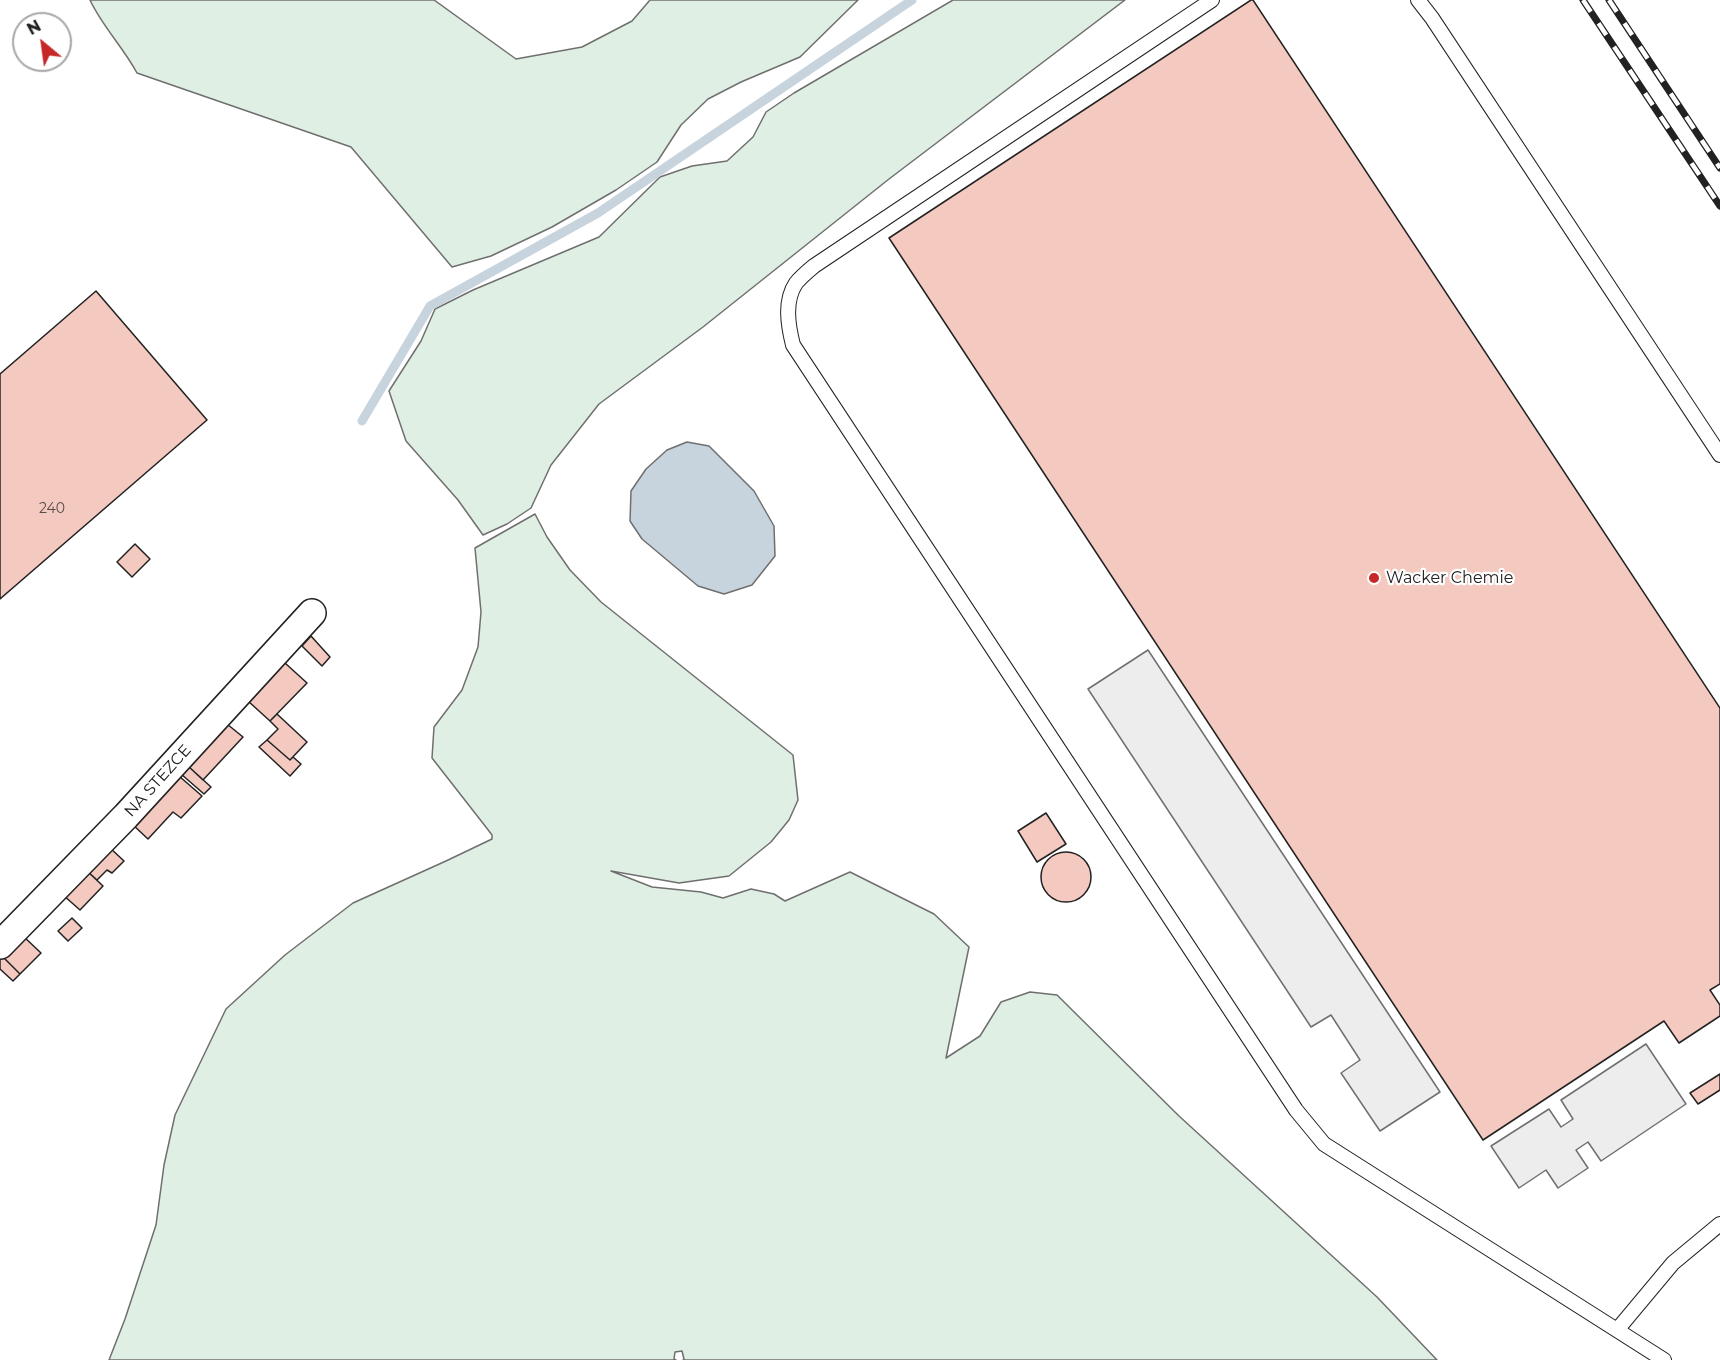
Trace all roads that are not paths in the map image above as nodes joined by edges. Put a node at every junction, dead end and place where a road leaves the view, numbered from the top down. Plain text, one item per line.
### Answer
1 (1212, 0) edge
2 (1418, 0) edge
3 (1720, 455) edge
4 (312, 613) dead end
5 (0, 945) edge
6 (1720, 1224) edge
7 (1617, 1330) junction
8 (1664, 1360) edge

1 - 7 lane
2 - 3 lane
4 - 5 street, NA STEZCE
6 - 7 lane
7 - 8 lane

